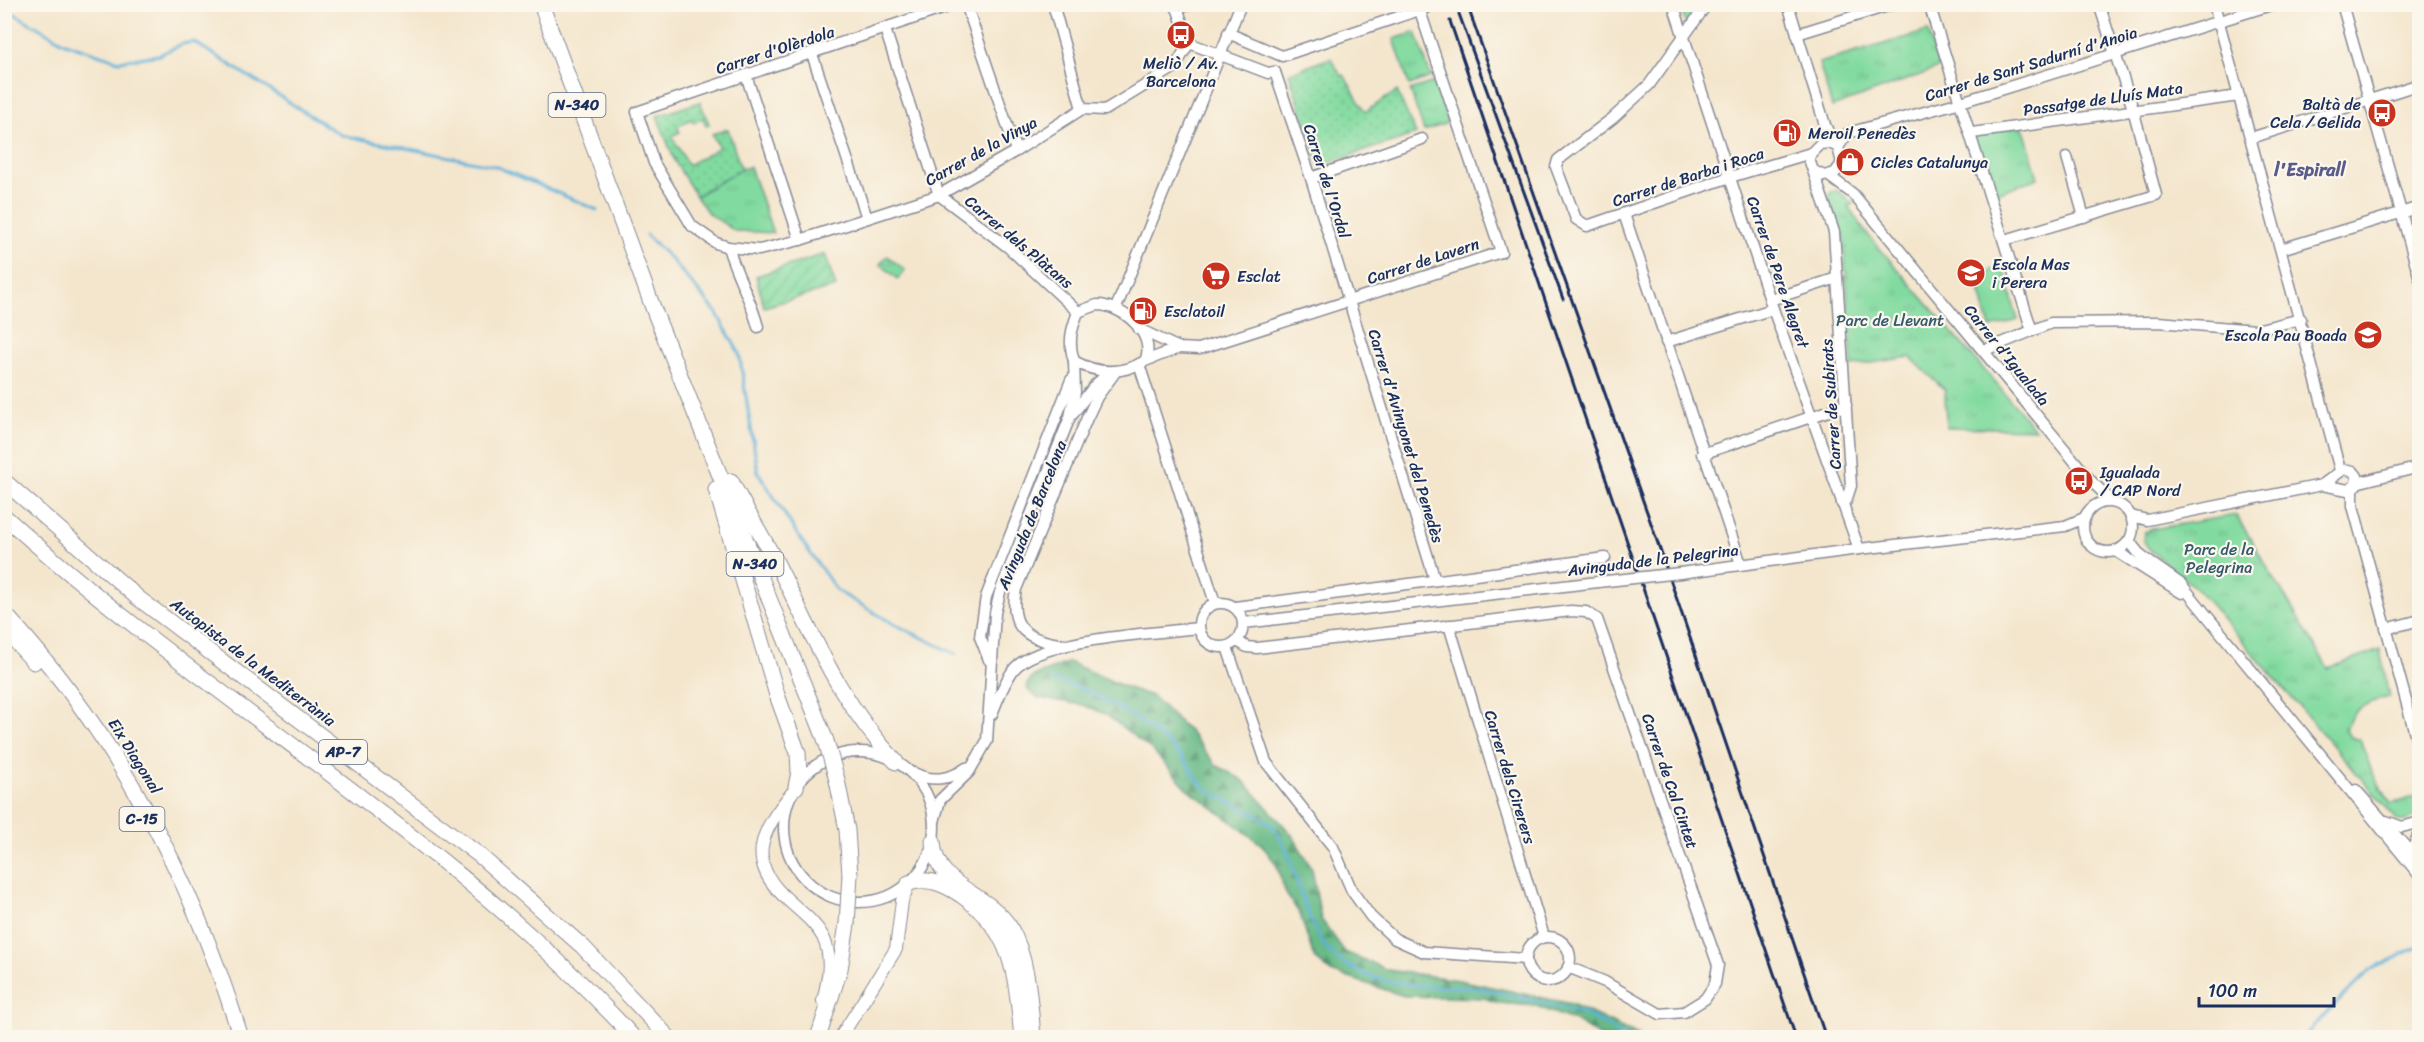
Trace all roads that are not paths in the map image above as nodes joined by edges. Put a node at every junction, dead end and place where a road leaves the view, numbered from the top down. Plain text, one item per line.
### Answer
1 (541, 4) edge
2 (956, 4) edge
3 (966, 4) edge
4 (1053, 4) edge
5 (1190, 4) edge
6 (1241, 4) edge
7 (1437, 4) edge
8 (1673, 4) edge
9 (1707, 4) edge
10 (1788, 4) edge
11 (1894, 4) edge
12 (1929, 4) edge
13 (2098, 4) edge
14 (2214, 4) edge
15 (2274, 4) edge
16 (2342, 4) edge
17 (1177, 7) edge
18 (1420, 11) junction
19 (2218, 20) junction
20 (885, 29) junction
21 (1228, 33) junction
22 (1797, 34) junction
23 (1684, 38) junction
24 (1189, 43) junction
25 (812, 54) junction
26 (1219, 54) junction
27 (2114, 55) junction
28 (1282, 56) junction
29 (1275, 72) junction
30 (746, 75) junction
31 (2420, 84) edge
32 (2239, 96) junction
33 (2368, 100) junction
34 (1961, 102) junction
35 (1082, 109) junction
36 (2133, 109) junction
37 (1972, 134) junction
38 (2251, 138) junction
39 (1422, 139) dead end
40 (1832, 145) junction
41 (1016, 151) junction
42 (1811, 153) junction
43 (2067, 157) dead end
44 (1840, 169) junction
45 (1814, 171) junction
46 (1828, 176) junction
47 (1730, 177) junction
48 (1311, 178) junction
49 (1822, 194) junction
50 (1853, 194) junction
51 (939, 195) junction
52 (2420, 207) edge
53 (2401, 213) junction
54 (1624, 214) junction
55 (2084, 217) junction
56 (867, 218) junction
57 (800, 240) junction
58 (2006, 240) junction
59 (728, 247) junction
60 (2281, 249) junction
61 (1837, 278) junction
62 (2420, 279) edge
63 (1348, 300) junction
64 (1772, 304) junction
65 (1116, 308) junction
66 (1078, 312) junction
67 (2301, 319) junction
68 (758, 327) dead end
69 (1139, 329) junction
70 (2032, 331) junction
71 (1666, 342) junction
72 (1179, 348) junction
73 (1985, 350) junction
74 (1142, 363) junction
75 (1074, 364) junction
76 (1113, 371) junction
77 (685, 386) junction
78 (1846, 405) junction
79 (1070, 417) junction
80 (1813, 417) junction
81 (1702, 454) junction
82 (2420, 467) edge
83 (4, 481) edge
84 (2091, 481) junction
85 (2346, 481) junction
86 (2113, 502) junction
87 (2098, 503) junction
88 (1842, 504) junction
89 (4, 516) edge
90 (2132, 516) junction
91 (2084, 518) junction
92 (2147, 520) junction
93 (2065, 526) junction
94 (2084, 533) junction
95 (2131, 536) junction
96 (1859, 549) junction
97 (2116, 551) junction
98 (1605, 558) dead end
99 (1741, 564) junction
100 (1435, 580) junction
101 (1215, 603) junction
102 (2197, 605) junction
103 (1235, 607) junction
104 (4, 613) edge
105 (2420, 620) edge
106 (1244, 623) junction
107 (1449, 626) junction
108 (4, 628) edge
109 (1199, 628) junction
110 (2386, 628) junction
111 (1237, 641) junction
112 (1067, 645) junction
113 (1227, 646) junction
114 (990, 663) junction
115 (988, 723) junction
116 (2420, 752) edge
117 (976, 761) junction
118 (900, 764) junction
119 (2346, 783) junction
120 (794, 790) junction
121 (2383, 819) junction
122 (934, 822) junction
123 (2420, 822) edge
124 (2420, 830) edge
125 (2381, 832) junction
126 (933, 841) junction
127 (2419, 863) edge
128 (2420, 876) edge
129 (909, 883) junction
130 (1544, 937) junction
131 (1526, 960) junction
132 (1568, 967) junction
133 (231, 1038) edge
134 (241, 1038) edge
135 (634, 1038) edge
136 (669, 1038) edge
137 (811, 1038) edge
138 (818, 1038) edge
139 (840, 1038) edge
140 (1022, 1038) edge
141 (1033, 1038) edge

1 - 77 highway, N-340
2 - 20 street, Carrer d'Olèrdola
3 - 41 street
4 - 35 street
5 - 17 street
6 - 21 street
7 - 18 street
8 - 23 street, Carrer de Pere Alegret
9 - 23 street
10 - 22 street
11 - 22 street
12 - 34 street
13 - 27 street
14 - 19 street
15 - 19 street, Carrer de Sant Sadurní d'Anoia
16 - 33 street
17 - 24 street
18 - 28 street
18 - 63 street, Carrer de Lavern
19 - 27 street, Carrer de Sant Sadurní d'Anoia
19 - 32 street
20 - 25 street, Carrer d'Olèrdola
20 - 51 street
21 - 26 street
21 - 28 street
22 - 40 street
23 - 47 street, Carrer de Pere Alegret
23 - 54 street, Carrer de Barba i Roca
24 - 26 street
24 - 35 street, Carrer de la Vinya
25 - 30 street, Carrer d'Olèrdola
25 - 56 street
26 - 29 street
26 - 65 street
27 - 34 street, Carrer de Sant Sadurní d'Anoia
27 - 36 street
28 - 29 street
29 - 48 street, Carrer de l'Ordal
30 - 57 street
30 - 59 street, Carrer d'Olèrdola
31 - 33 street
32 - 36 street, Passatge de Lluís Mata
32 - 38 street
33 - 38 street
33 - 53 street
34 - 37 street
34 - 40 street, Carrer de Sant Sadurní d'Anoia
35 - 41 street, Carrer de la Vinya
36 - 37 street, Passatge de Lluís Mata
36 - 55 street
37 - 58 street
38 - 60 street
39 - 48 street
40 - 42 street
40 - 44 street
41 - 51 street, Carrer de la Vinya
42 - 45 street
42 - 47 street, Carrer de Barba i Roca
43 - 55 street
44 - 46 street
44 - 50 street, Carrer d'Igualada
45 - 46 street
45 - 49 street, Carrer de Subirats
46 - 49 street
46 - 50 street, Carrer d'Igualada
47 - 54 street, Carrer de Barba i Roca
47 - 64 street, Carrer de Pere Alegret
48 - 63 street, Carrer de l'Ordal
49 - 61 street, Carrer de Subirats
50 - 73 street, Carrer d'Igualada
51 - 56 street, Carrer de la Vinya
51 - 66 street, Carrer dels Plàtans
52 - 53 street
53 - 60 street
53 - 62 street
54 - 71 street
55 - 58 street
56 - 57 street, Carrer de la Vinya
57 - 59 street, Carrer de la Vinya
58 - 70 street
59 - 68 street
60 - 67 street
61 - 64 street
61 - 78 street, Carrer de Subirats
63 - 72 street, Carrer de Lavern
63 - 100 street, Carrer d'Avinyonet del Penedès
64 - 71 street
64 - 80 street, Carrer de Pere Alegret
65 - 66 street
65 - 69 street
66 - 75 street
67 - 70 street
67 - 85 street
69 - 72 street, Carrer de Lavern
69 - 74 street
70 - 73 street
71 - 81 street
72 - 74 street, Carrer de Lavern
73 - 84 street, Carrer d'Igualada
74 - 76 street
74 - 101 street
75 - 76 street
75 - 79 street, Avinguda de Barcelona
75 - 114 street
76 - 79 street, Avinguda de Barcelona
76 - 112 street, Avinguda de Barcelona
77 - 118 highway
77 - 120 highway
77 - 138 highway, N-340, bridge
78 - 80 street
78 - 88 street, Carrer de Subirats
79 - 114 street, Avinguda de Barcelona
80 - 81 street
80 - 88 street, Carrer de Pere Alegret
81 - 99 street
82 - 85 street
83 - 136 highway, Autopista de la Mediterrània / AP-7
84 - 86 street, Carrer d'Igualada
84 - 87 street, Carrer d'Igualada
85 - 92 street
85 - 110 street
86 - 87 street
86 - 90 street
87 - 91 street, Avinguda de la Pelegrina
88 - 96 street, Carrer de Pere Alegret
89 - 135 highway, AP-7
90 - 92 street
90 - 95 street
91 - 93 street, Avinguda de la Pelegrina
91 - 94 street
92 - 95 street
93 - 94 street, Avinguda de la Pelegrina
93 - 96 street, Avinguda de la Pelegrina
94 - 97 street, Avinguda de la Pelegrina
95 - 97 street
95 - 102 street
96 - 99 street, Avinguda de la Pelegrina
97 - 102 street, Avinguda de la Pelegrina
98 - 100 street, Avinguda de la Pelegrina
99 - 106 street, Avinguda de la Pelegrina, bridge
100 - 103 street, Avinguda de la Pelegrina
101 - 103 street
101 - 109 street
102 - 119 street
103 - 106 street
104 - 134 highway, Eix Diagonal / C-15
105 - 110 street
106 - 111 street
107 - 111 street
107 - 130 street, Carrer dels Cirerers
107 - 132 street, Carrer de Cal Cintet
108 - 133 highway, Eix Diagonal / C-15
109 - 112 street
109 - 113 street
110 - 116 street
111 - 113 street
112 - 115 street
113 - 131 street
114 - 115 street, Avinguda de Barcelona
115 - 117 street
117 - 118 street
117 - 122 street
118 - 120 street
118 - 122 street
119 - 121 street
119 - 125 street
120 - 129 street
120 - 137 main road
121 - 123 street
121 - 127 street
122 - 126 street
124 - 127 street
125 - 127 street
125 - 128 street
126 - 129 street
126 - 141 highway
129 - 139 main road
129 - 140 highway
130 - 131 street
130 - 132 street
131 - 132 street

